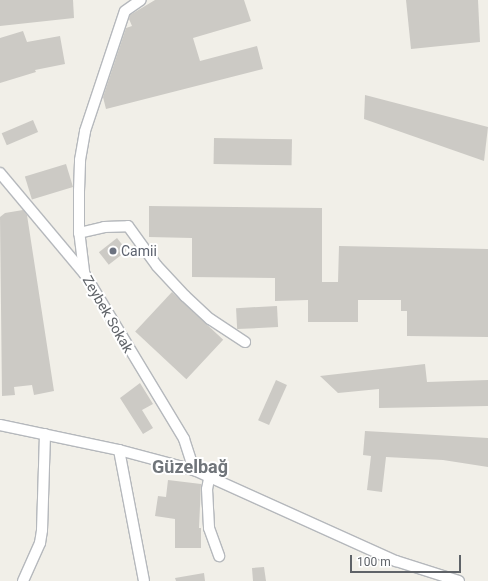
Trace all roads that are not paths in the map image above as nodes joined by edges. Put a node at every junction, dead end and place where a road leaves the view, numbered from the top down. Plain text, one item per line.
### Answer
1 (125, 0) edge
2 (141, 0) edge
3 (125, 11) junction
4 (0, 173) edge
5 (79, 233) junction
6 (84, 273) junction
7 (245, 342) dead end
8 (0, 425) edge
9 (45, 434) junction
10 (119, 450) junction
11 (194, 470) junction
12 (209, 479) junction
13 (218, 556) dead end
14 (23, 581) edge
15 (144, 581) edge
16 (459, 581) edge

1 - 3 street
2 - 3 street
3 - 5 street
4 - 6 street, Zeybek Sokak
5 - 6 street
5 - 7 street
6 - 11 street, Zeybek Sokak
8 - 9 street
9 - 10 street
9 - 14 street
10 - 11 street
10 - 15 street
11 - 12 street
12 - 13 street
12 - 16 street

